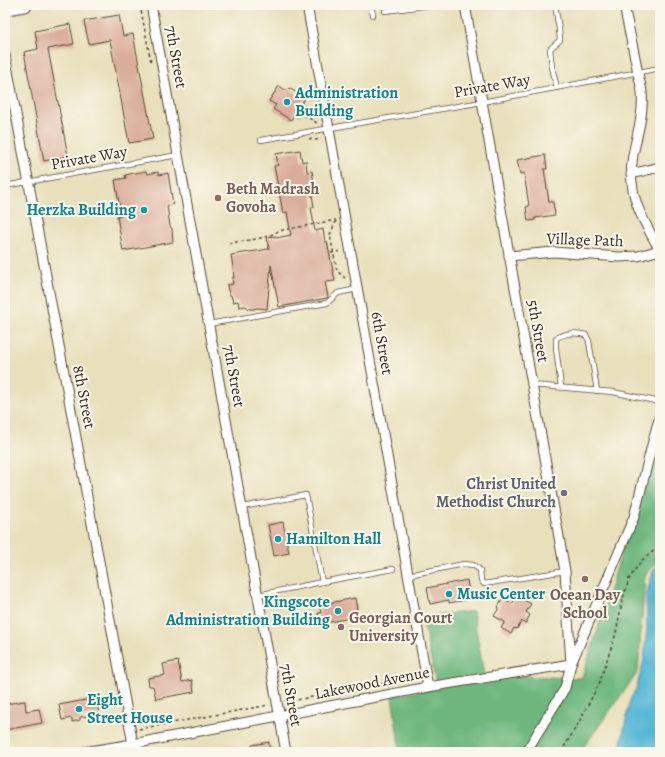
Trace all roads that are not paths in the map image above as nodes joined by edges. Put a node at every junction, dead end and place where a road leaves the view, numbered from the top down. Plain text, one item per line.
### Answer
1 (26, 5) edge
2 (151, 5) edge
3 (306, 5) edge
4 (371, 5) edge
5 (431, 5) edge
6 (465, 5) edge
7 (555, 5) edge
8 (624, 5) edge
9 (5, 9) edge
10 (385, 11) dead end
11 (373, 15) dead end
12 (5, 55) edge
13 (660, 68) edge
14 (638, 73) junction
15 (557, 88) junction
16 (482, 102) junction
17 (329, 129) junction
18 (261, 140) dead end
19 (178, 156) junction
20 (660, 166) edge
21 (631, 174) junction
22 (29, 182) junction
23 (5, 186) edge
24 (660, 250) edge
25 (509, 256) junction
26 (357, 289) junction
27 (209, 324) junction
28 (532, 384) junction
29 (561, 387) junction
30 (597, 391) junction
31 (660, 402) edge
32 (660, 416) edge
33 (242, 507) junction
34 (393, 569) dead end
35 (565, 571) junction
36 (408, 575) junction
37 (322, 582) junction
38 (258, 594) junction
39 (572, 664) junction
40 (428, 687) junction
41 (280, 716) junction
42 (133, 744) junction
43 (84, 752) edge
44 (286, 752) edge
45 (526, 752) edge

1 - 9 street
2 - 19 street, 7th Street
3 - 17 street, 6th Street
4 - 11 lane
5 - 10 lane
6 - 16 street, 5th Street
7 - 15 lane
8 - 14 street, Village Path
12 - 22 street, 8th Street
13 - 14 lane, Private Way
14 - 15 lane, Private Way
14 - 21 street, Village Path
15 - 16 lane, Private Way
16 - 17 lane, Private Way
16 - 25 street, 5th Street
17 - 18 lane, Private Way
17 - 26 street, 6th Street
19 - 22 lane, Private Way
19 - 27 street, 7th Street
20 - 21 street
21 - 24 street, Village Path
22 - 23 lane, Private Way
22 - 42 street, 8th Street
24 - 25 street, Village Path
25 - 28 street, 5th Street
26 - 27 lane
26 - 36 street, 6th Street
27 - 33 street, 7th Street
28 - 29 lane
28 - 35 street, 5th Street
29 - 30 lane
29 - 30 lane
30 - 31 lane
32 - 39 street
33 - 37 lane
33 - 38 street, 7th Street
34 - 37 lane
35 - 36 lane
35 - 39 street, 5th Street
36 - 40 street, 6th Street
37 - 38 lane
38 - 41 street, 7th Street
39 - 40 street, Lakewood Avenue
39 - 45 street
40 - 41 street, Lakewood Avenue
41 - 42 street, Lakewood Avenue
41 - 44 street, 7th Street
42 - 43 street, Lakewood Avenue

